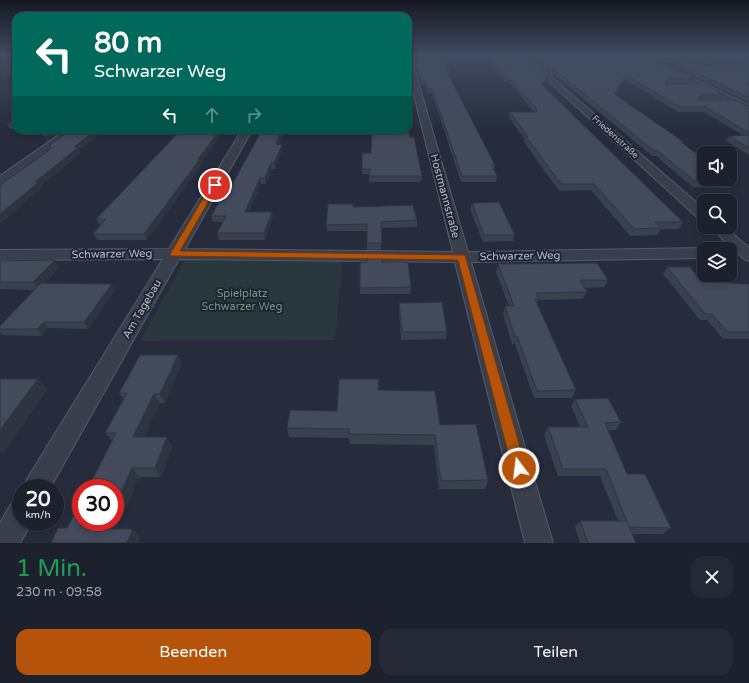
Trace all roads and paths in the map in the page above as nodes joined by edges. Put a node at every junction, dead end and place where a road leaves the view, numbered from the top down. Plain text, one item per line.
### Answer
1 (414, 80) edge
2 (552, 80) edge
3 (694, 80) edge
4 (749, 108) edge
5 (66, 134) edge
6 (245, 134) edge
7 (0, 181) edge
8 (697, 210) edge
9 (725, 234) edge
10 (697, 253) edge
11 (737, 253) edge
12 (174, 254) junction
13 (748, 254) edge
14 (0, 255) edge
15 (462, 257) junction
16 (41, 479) edge
17 (12, 529) edge
18 (4, 543) edge
19 (539, 543) edge

1 - 15 street, Hostmannstraße
2 - 8 street, Friedenstraße
3 - 4 street
5 - 7 street
6 - 12 street, Am Tagebau
9 - 13 street
10 - 15 street, Schwarzer Weg
11 - 13 street
12 - 14 street, Schwarzer Weg
12 - 15 street, Schwarzer Weg
12 - 16 street, Am Tagebau
15 - 19 street, Hostmannstraße
17 - 18 street

